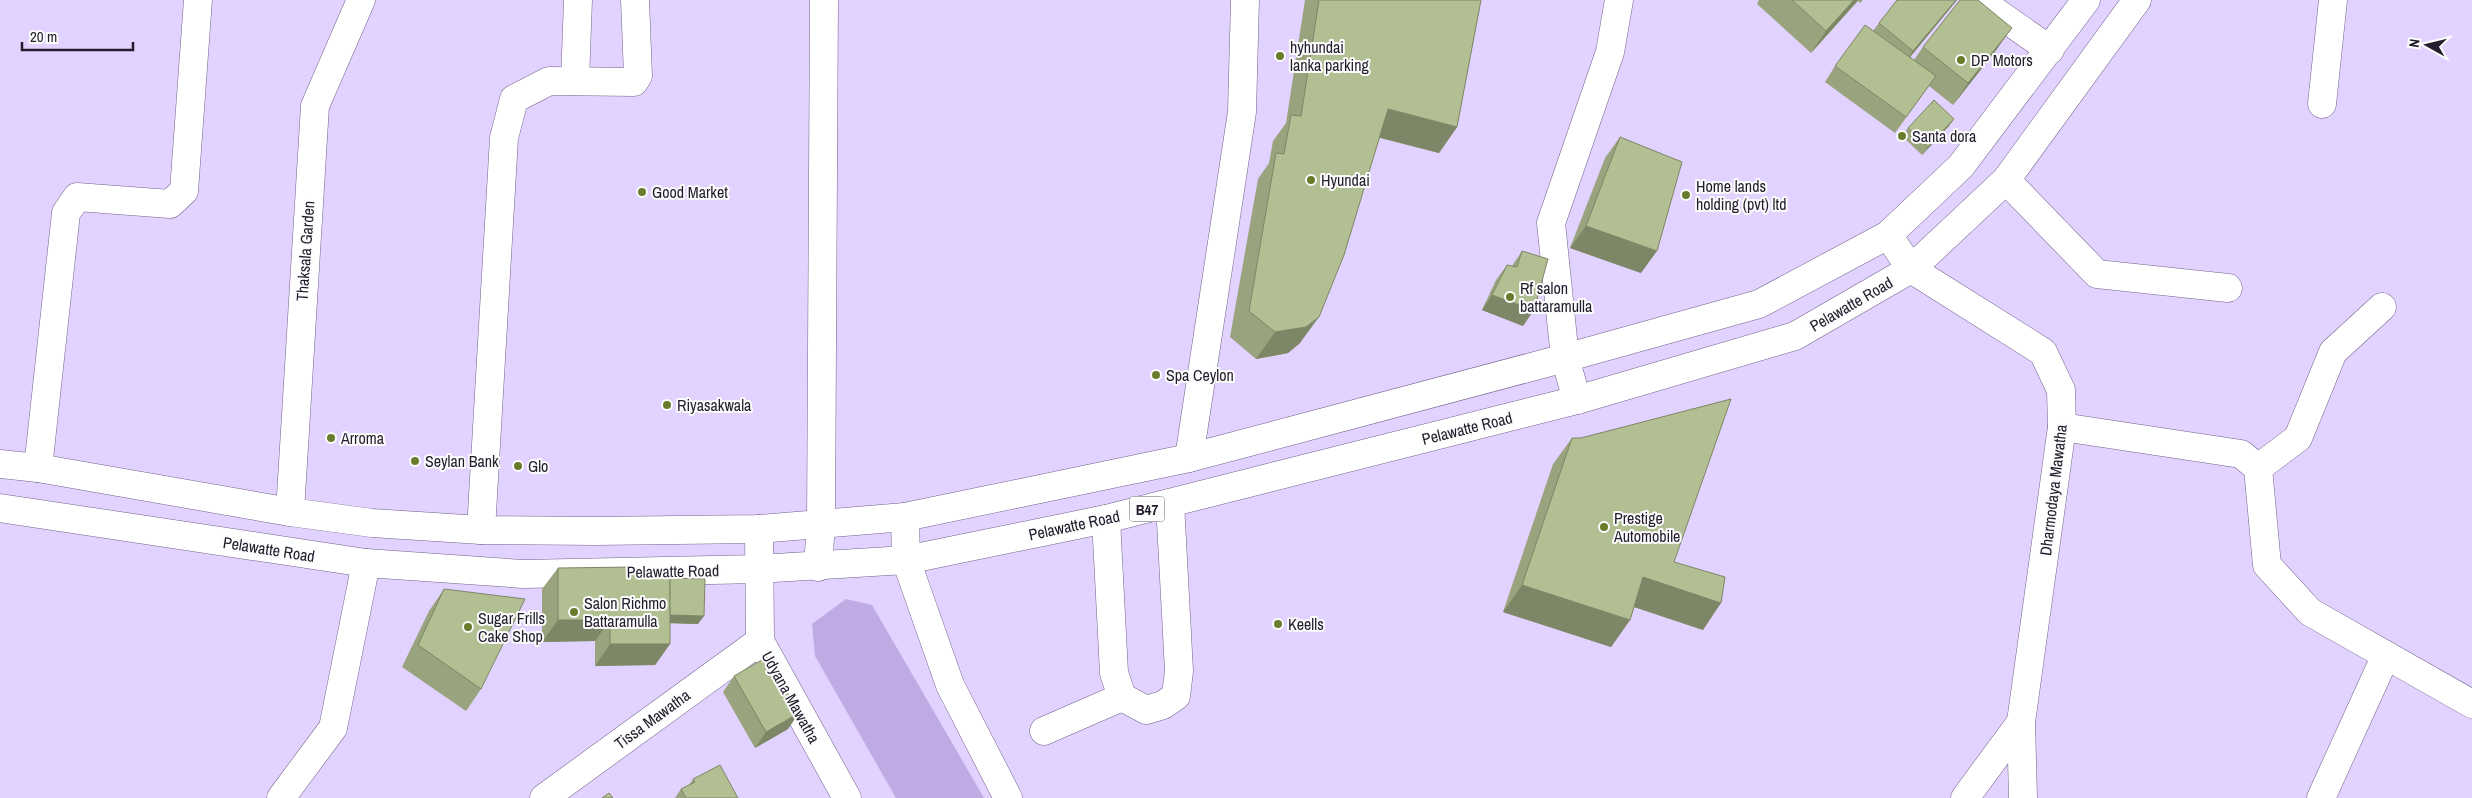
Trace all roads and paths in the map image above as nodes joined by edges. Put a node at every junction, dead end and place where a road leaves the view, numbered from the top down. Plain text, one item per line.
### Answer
1 (198, 0) edge
2 (361, 0) edge
3 (578, 0) edge
4 (635, 0) edge
5 (824, 0) edge
6 (1245, 0) edge
7 (1619, 0) edge
8 (1980, 0) edge
9 (2086, 0) edge
10 (2137, 0) edge
11 (2333, 0) edge
12 (2050, 50) junction
13 (575, 81) junction
14 (2322, 104) dead end
15 (2006, 180) junction
16 (1888, 236) junction
17 (1911, 269) junction
18 (2228, 288) dead end
19 (2382, 307) dead end
20 (1566, 358) junction
21 (1577, 400) junction
22 (2062, 427) junction
23 (1189, 458) junction
24 (0, 464) edge
25 (38, 468) junction
26 (2258, 468) junction
27 (1170, 503) junction
28 (0, 508) edge
29 (290, 512) junction
30 (905, 517) junction
31 (1106, 519) junction
32 (821, 523) junction
33 (759, 529) junction
34 (481, 530) junction
35 (906, 560) junction
36 (366, 563) junction
37 (818, 567) junction
38 (759, 569) junction
39 (760, 641) junction
40 (2386, 655) junction
41 (1122, 697) junction
42 (2472, 704) edge
43 (2021, 722) junction
44 (1044, 731) dead end
45 (281, 798) edge
46 (544, 798) edge
47 (847, 798) edge
48 (1008, 798) edge
49 (1965, 798) edge
50 (2023, 798) edge
51 (2321, 798) edge

1 - 25 main road
2 - 29 main road, Thaksala Garden
3 - 13 main road
4 - 13 main road
5 - 32 main road
6 - 23 main road
7 - 20 main road
8 - 12 main road
9 - 12 main road
10 - 15 main road, Pelawatte Road / B47
11 - 14 main road
12 - 16 main road
13 - 34 main road
15 - 17 main road, Pelawatte Road / B47
15 - 18 main road
16 - 17 main road, Dharmodaya Mawatha
16 - 20 main road
17 - 21 main road, Pelawatte Road / B47
17 - 22 main road, Dharmodaya Mawatha
19 - 26 main road
20 - 21 main road
20 - 23 main road
21 - 27 main road, Pelawatte Road / B47
22 - 26 main road
22 - 43 main road, Dharmodaya Mawatha
23 - 30 main road
24 - 25 main road
25 - 29 main road
26 - 40 main road
27 - 31 main road, Pelawatte Road / B47
27 - 41 main road
28 - 36 main road, Pelawatte Road / B47
29 - 34 main road
30 - 32 main road
30 - 35 main road
31 - 35 main road, Pelawatte Road / B47
31 - 41 main road
32 - 33 main road
32 - 37 main road
33 - 34 main road
33 - 38 main road, Udyana Mawatha
35 - 37 main road, Pelawatte Road / B47
35 - 48 main road
36 - 38 main road, Pelawatte Road / B47
36 - 45 main road
37 - 38 main road, Pelawatte Road / B47
38 - 39 main road, Udyana Mawatha
39 - 46 main road, Tissa Mawatha
39 - 47 main road, Udyana Mawatha
40 - 42 main road
40 - 51 main road
41 - 44 main road
43 - 49 main road
43 - 50 main road, Dharmodaya Mawatha

